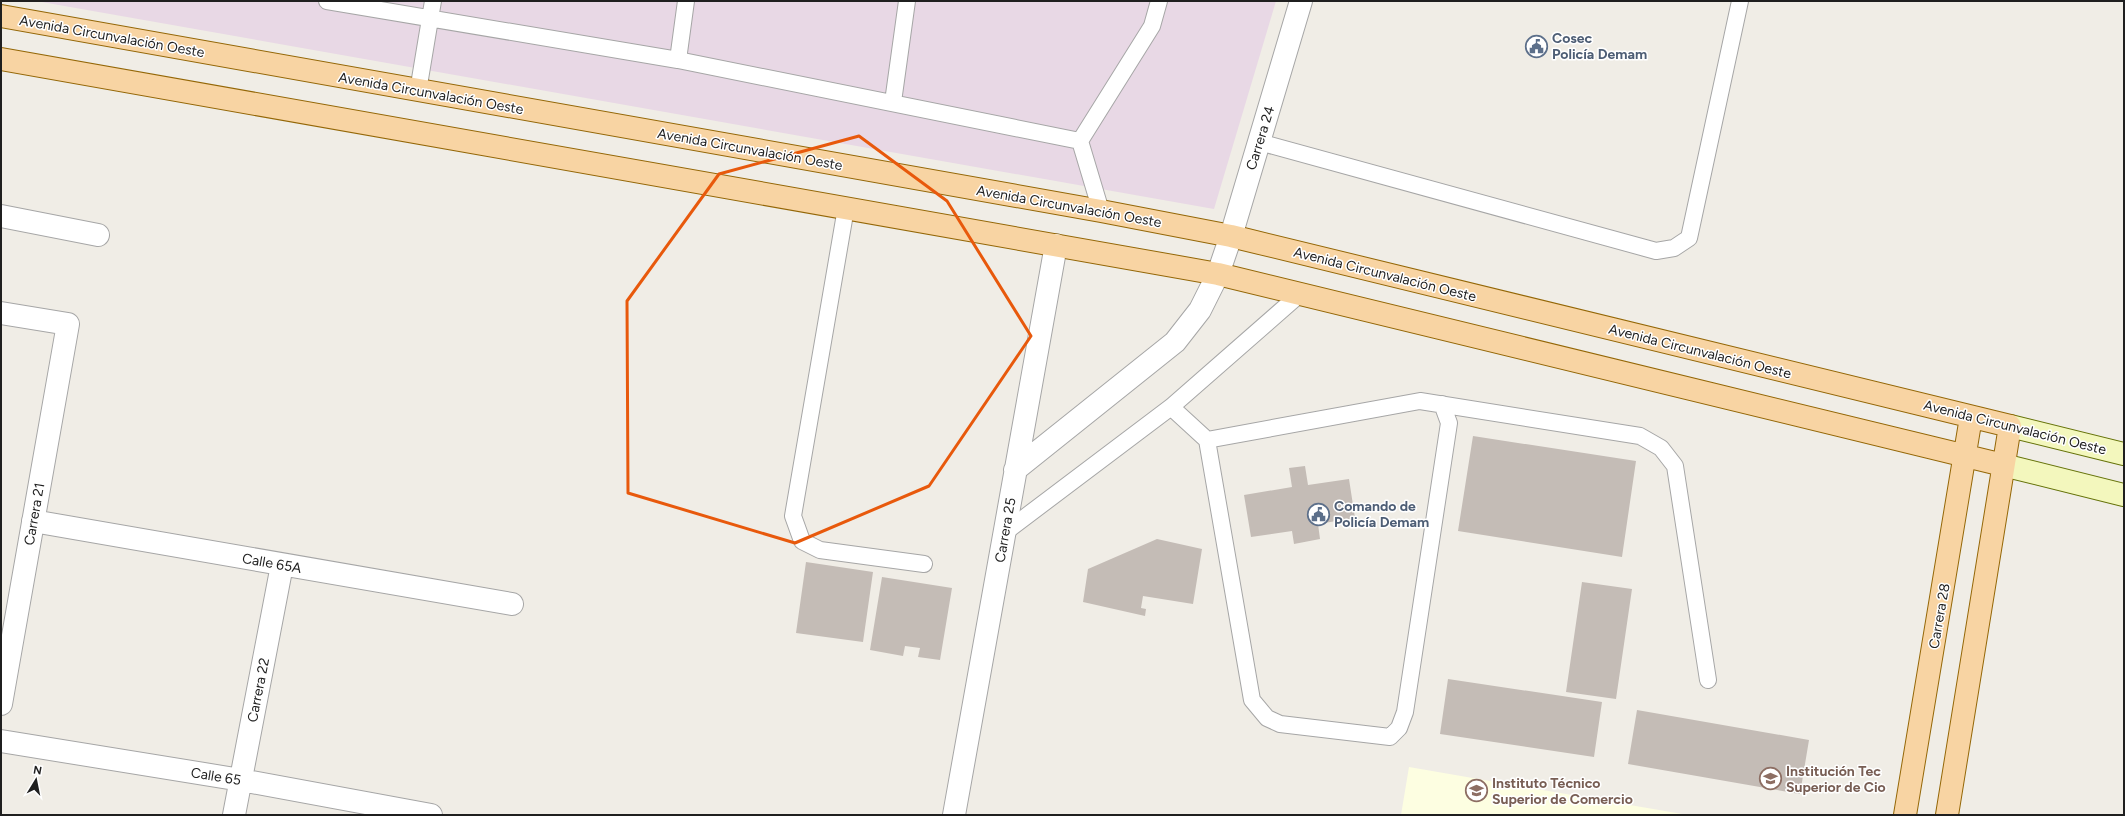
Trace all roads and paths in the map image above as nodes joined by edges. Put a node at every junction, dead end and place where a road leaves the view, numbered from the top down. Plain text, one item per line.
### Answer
1 (327, 1) edge
2 (433, 1) edge
3 (686, 1) edge
4 (907, 1) edge
5 (1159, 1) edge
6 (1302, 1) edge
7 (1740, 1) edge
8 (1, 16) edge
9 (430, 18) junction
10 (1, 59) edge
11 (678, 60) junction
12 (418, 91) junction
13 (892, 102) junction
14 (1080, 141) junction
15 (1259, 142) junction
16 (846, 208) junction
17 (1101, 211) junction
18 (1, 216) edge
19 (98, 235) dead end
20 (1231, 236) junction
21 (1056, 245) junction
22 (1218, 274) junction
23 (1300, 294) junction
24 (1, 313) edge
25 (1442, 404) junction
26 (1171, 407) junction
27 (1971, 417) junction
28 (2010, 426) junction
29 (1207, 440) junction
30 (2124, 454) edge
31 (1966, 456) junction
32 (2003, 465) junction
33 (1015, 470) junction
34 (2124, 495) edge
35 (33, 521) junction
36 (1004, 533) junction
37 (924, 564) dead end
38 (282, 565) junction
39 (512, 604) dead end
40 (1708, 680) dead end
41 (1, 704) edge
42 (1, 741) edge
43 (241, 780) junction
44 (234, 815) edge
45 (431, 815) edge
46 (954, 815) edge
47 (1905, 815) edge
48 (1947, 815) edge

1 - 9 lane
2 - 9 lane
3 - 11 lane
4 - 13 lane
5 - 14 lane
6 - 15 street, Carrera 24
7 - 15 lane
8 - 12 main road, Avenida Circunvalación Oeste
9 - 11 lane
9 - 12 lane
10 - 16 main road
11 - 13 lane
12 - 17 main road, Avenida Circunvalación Oeste
13 - 14 lane
14 - 17 lane
15 - 20 street, Carrera 24
16 - 21 main road
16 - 37 lane
17 - 20 main road, Avenida Circunvalación Oeste
18 - 19 street
20 - 22 street, Carrera 24
20 - 27 main road, Avenida Circunvalación Oeste
21 - 22 main road
21 - 33 street, Carrera 25
22 - 23 main road
22 - 33 street, Carrera 24
23 - 26 lane
23 - 31 main road
24 - 35 street, Carrera 21
25 - 29 lane
25 - 29 lane
25 - 40 lane
26 - 29 lane
26 - 36 lane
27 - 28 main road, Avenida Circunvalación Oeste
27 - 31 main road, Carrera 28
28 - 30 main road, Avenida Circunvalación Oeste
28 - 32 main road
31 - 32 main road
31 - 47 main road, Carrera 28
32 - 34 main road
32 - 48 main road
33 - 36 street, Carrera 25
35 - 38 street, Calle 65A
35 - 41 street, Carrera 21
36 - 46 street, Carrera 25
38 - 39 street, Calle 65A
38 - 43 street, Carrera 22
42 - 43 street, Calle 65
43 - 44 street, Carrera 22
43 - 45 street, Calle 65

